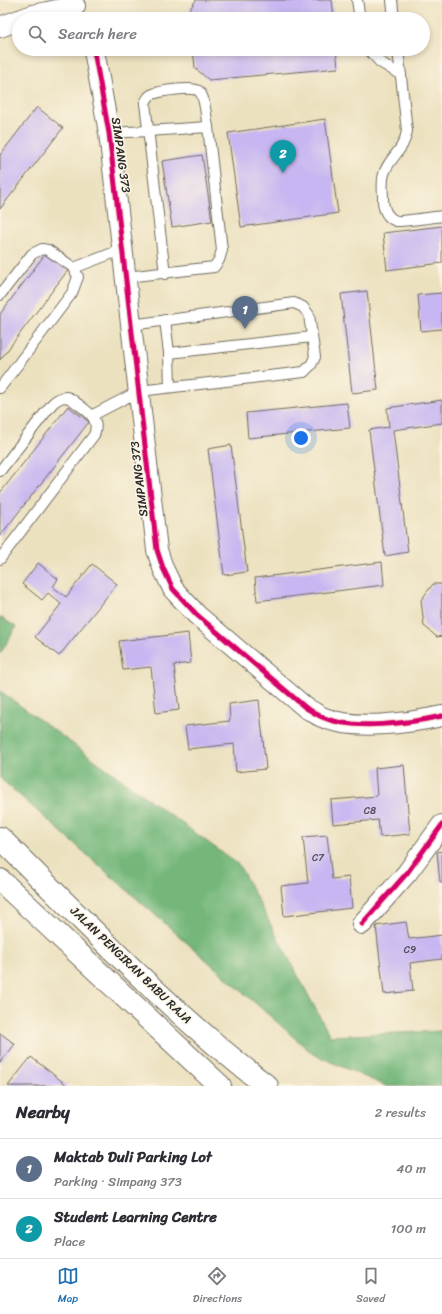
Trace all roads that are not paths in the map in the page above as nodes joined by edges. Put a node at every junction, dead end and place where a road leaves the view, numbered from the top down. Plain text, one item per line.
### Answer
1 (357, 0) edge
2 (392, 0) edge
3 (78, 8) edge
4 (52, 12) edge
5 (359, 12) edge
6 (393, 12) edge
7 (12, 22) edge
8 (0, 27) edge
9 (95, 56) edge
10 (374, 56) edge
11 (399, 56) edge
12 (401, 75) junction
13 (208, 127) junction
14 (148, 132) junction
15 (109, 133) junction
16 (442, 216) edge
17 (123, 249) junction
18 (74, 268) junction
19 (165, 274) junction
20 (126, 277) junction
21 (0, 295) edge
22 (165, 320) junction
23 (131, 325) junction
24 (312, 337) junction
25 (169, 353) junction
26 (170, 387) junction
27 (0, 388) edge
28 (139, 391) junction
29 (93, 415) junction
30 (0, 471) edge
31 (0, 559) edge
32 (442, 716) edge
33 (442, 825) edge
34 (0, 838) edge
35 (0, 880) edge
36 (362, 924) dead end
37 (220, 1086) edge
38 (267, 1086) edge

1 - 5 lane
2 - 6 lane
3 - 4 street
7 - 8 street
9 - 15 street, SIMPANG 373
10 - 12 lane
11 - 12 lane
12 - 16 lane
13 - 14 lane
13 - 14 lane
13 - 19 lane
14 - 15 lane
14 - 19 lane
15 - 17 street, SIMPANG 373
17 - 18 lane
17 - 20 street, SIMPANG 373
18 - 21 lane
18 - 27 lane
19 - 20 lane
20 - 23 street, SIMPANG 373
22 - 23 lane
22 - 24 lane
22 - 25 lane
23 - 28 street, SIMPANG 373
24 - 25 lane
24 - 26 lane
25 - 26 lane
26 - 28 lane
28 - 29 lane
28 - 32 street, SIMPANG 373
29 - 30 lane
29 - 31 lane
33 - 36 street
34 - 38 main road, JALAN PENGIRAN BABU RAJA
35 - 37 main road

